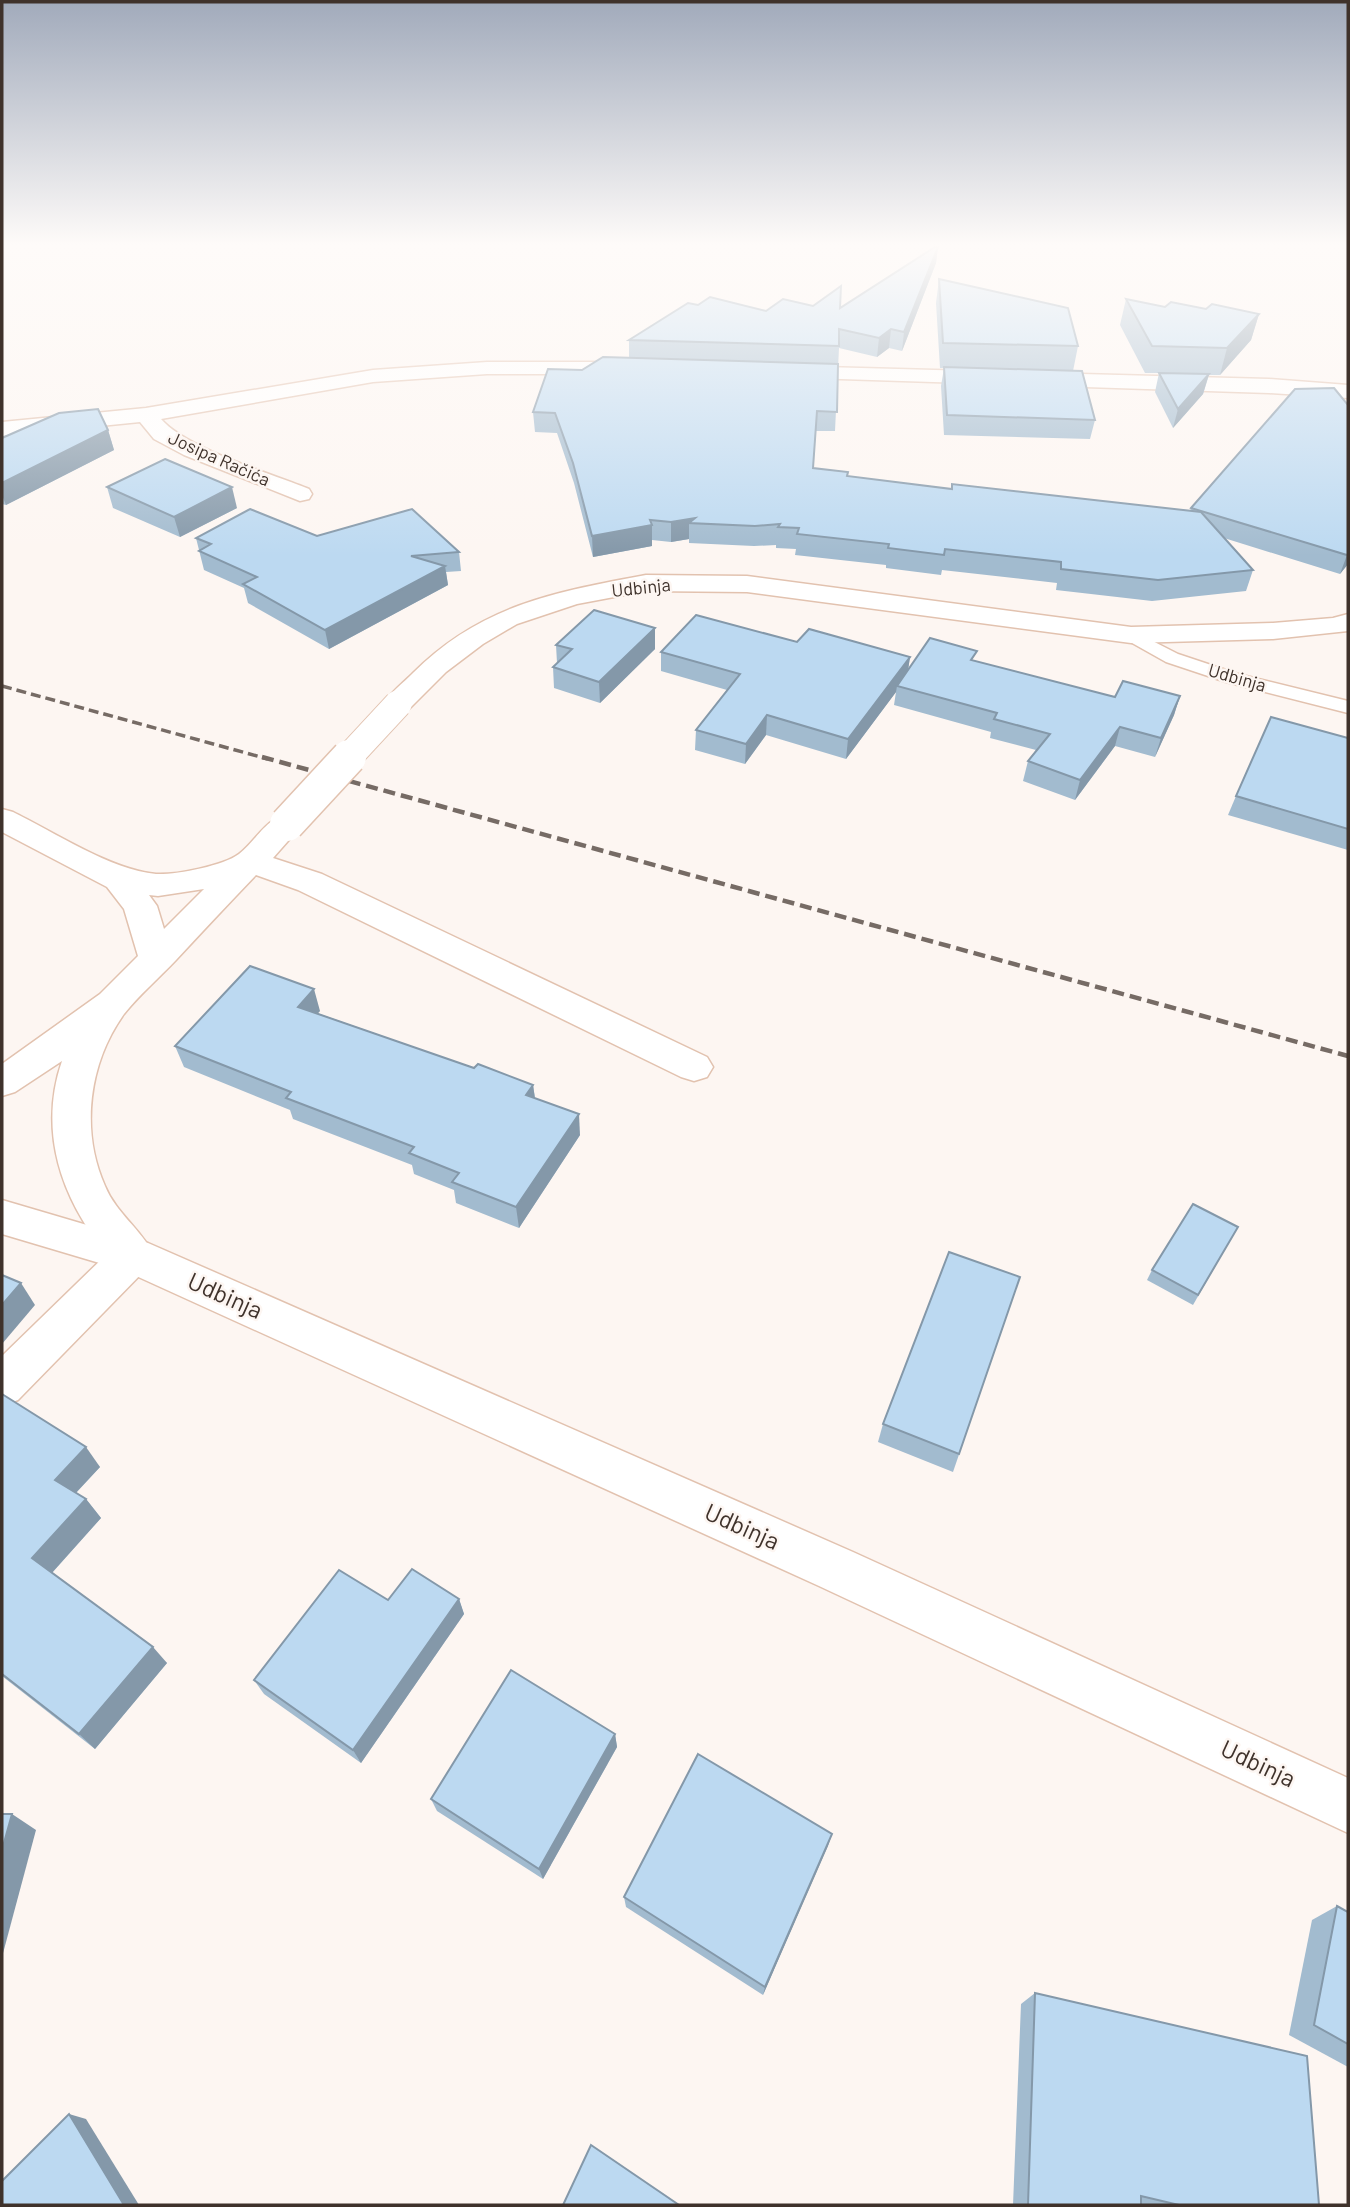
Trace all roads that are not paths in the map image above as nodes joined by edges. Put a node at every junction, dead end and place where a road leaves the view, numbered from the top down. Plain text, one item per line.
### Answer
1 (657, 369) edge
2 (769, 372) edge
3 (1348, 392) edge
4 (146, 415) junction
5 (2, 429) edge
6 (300, 494) dead end
7 (1348, 622) edge
8 (1130, 635) junction
9 (1348, 708) edge
10 (2, 819) edge
11 (251, 862) junction
12 (119, 879) junction
13 (156, 958) junction
14 (113, 1003) junction
15 (694, 1067) dead end
16 (2, 1082) edge
17 (2, 1217) edge
18 (133, 1255) junction
19 (2, 1386) edge
20 (1348, 1806) edge

1 - 4 street, Josipa Račića
2 - 3 street
4 - 5 street, Josipa Račića
4 - 6 street, Josipa Račića
7 - 8 street, Udbinja
8 - 9 lane, Udbinja
8 - 11 street, Udbinja, bridge
10 - 12 street
11 - 12 street
11 - 13 street, Udbinja
11 - 15 street
12 - 13 street
13 - 14 street, Udbinja
14 - 16 street, Udbinja
14 - 18 street, Udbinja
17 - 18 street, Udbinja
18 - 19 street
18 - 20 street, Udbinja

